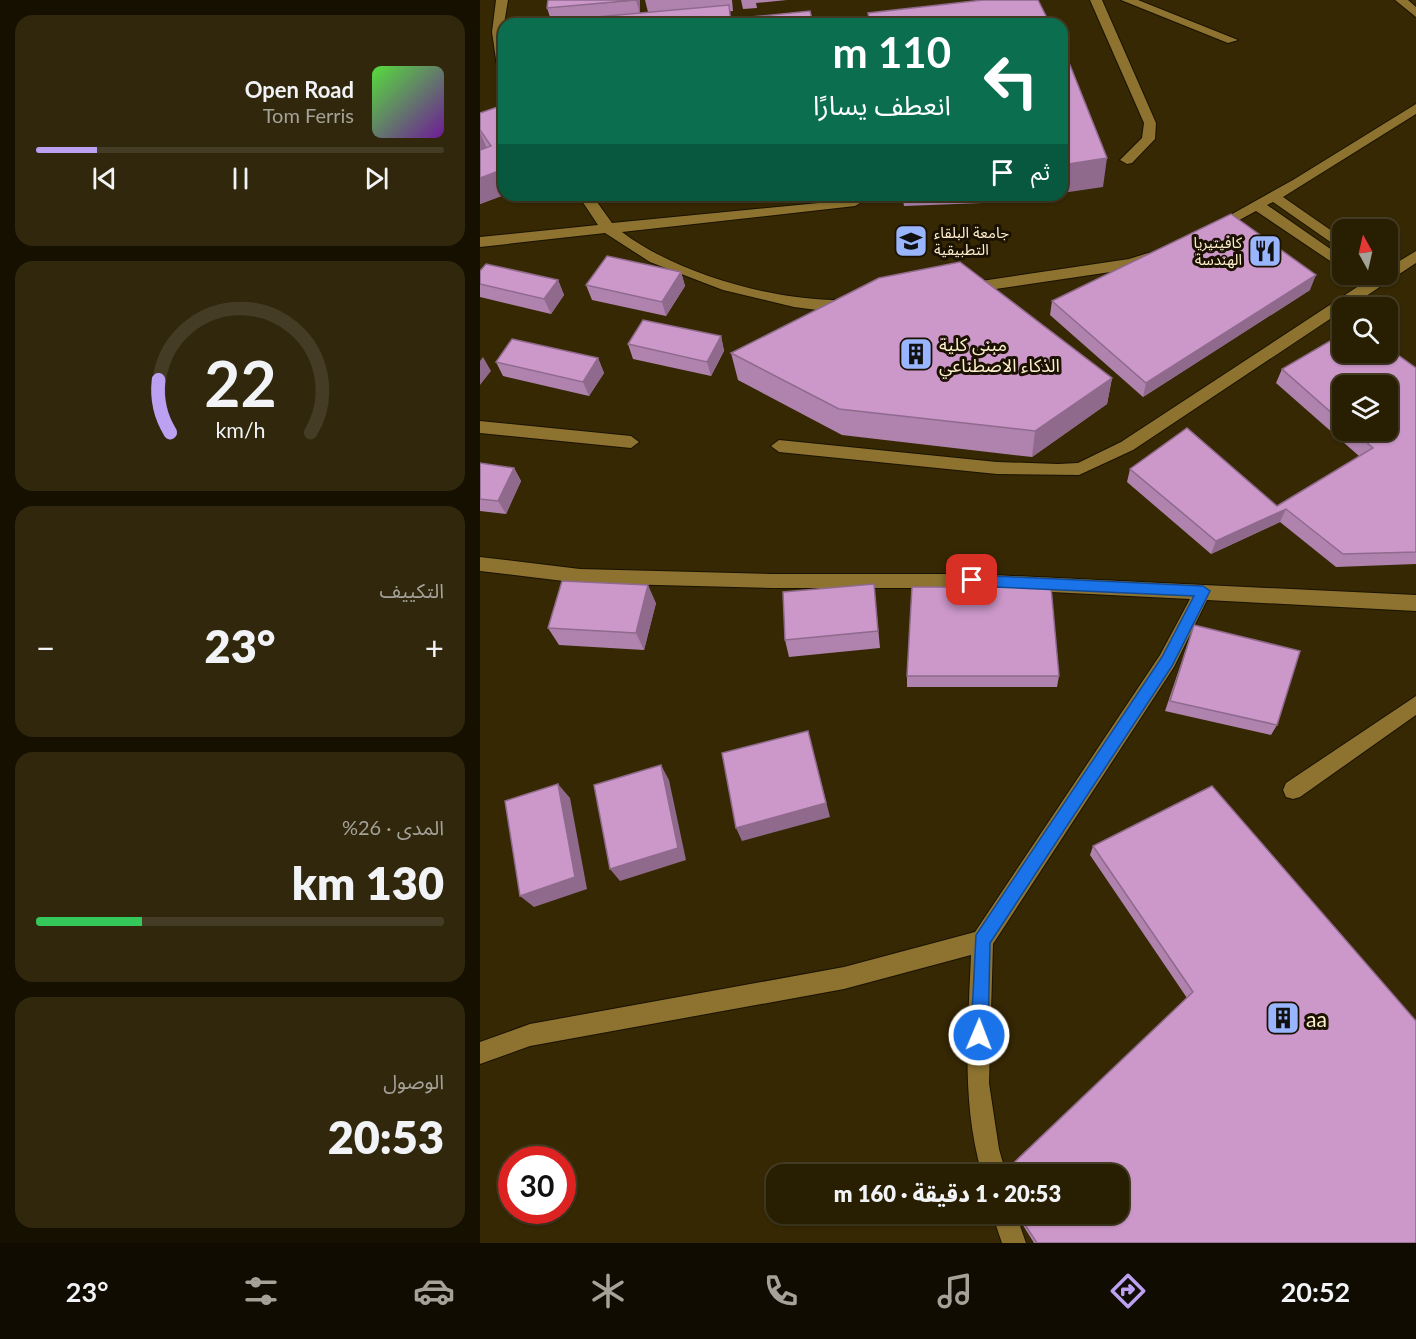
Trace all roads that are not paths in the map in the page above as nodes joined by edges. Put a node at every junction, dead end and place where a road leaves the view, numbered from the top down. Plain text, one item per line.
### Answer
1 (502, 0) edge
2 (1096, 0) edge
3 (1127, 0) edge
4 (1401, 0) edge
5 (1416, 13) edge
6 (500, 18) edge
7 (1232, 40) dead end
8 (1416, 108) edge
9 (1127, 160) dead end
10 (1273, 196) junction
11 (589, 201) edge
12 (855, 202) dead end
13 (1257, 206) junction
14 (609, 229) junction
15 (1204, 233) edge
16 (1332, 238) edge
17 (480, 242) edge
18 (1164, 252) edge
19 (1416, 256) edge
20 (1332, 257) edge
21 (1398, 267) edge
22 (1372, 285) edge
23 (950, 291) edge
24 (863, 303) edge
25 (480, 427) edge
26 (631, 442) dead end
27 (779, 446) dead end
28 (480, 564) edge
29 (1203, 591) junction
30 (1416, 603) edge
31 (1416, 704) edge
32 (1293, 790) dead end
33 (982, 941) junction
34 (480, 1053) edge
35 (991, 1164) edge
36 (1007, 1224) edge
37 (1014, 1243) edge

1 - 6 street
2 - 9 street
3 - 7 street
4 - 5 street
8 - 10 street
10 - 13 street
10 - 16 street
11 - 14 street
12 - 14 street
13 - 15 street
13 - 20 street
14 - 17 street
14 - 24 street
18 - 23 street
19 - 21 street
22 - 27 street
25 - 26 street
28 - 29 street
29 - 30 street
29 - 33 street
31 - 32 street
33 - 34 street
33 - 35 street
36 - 37 street

